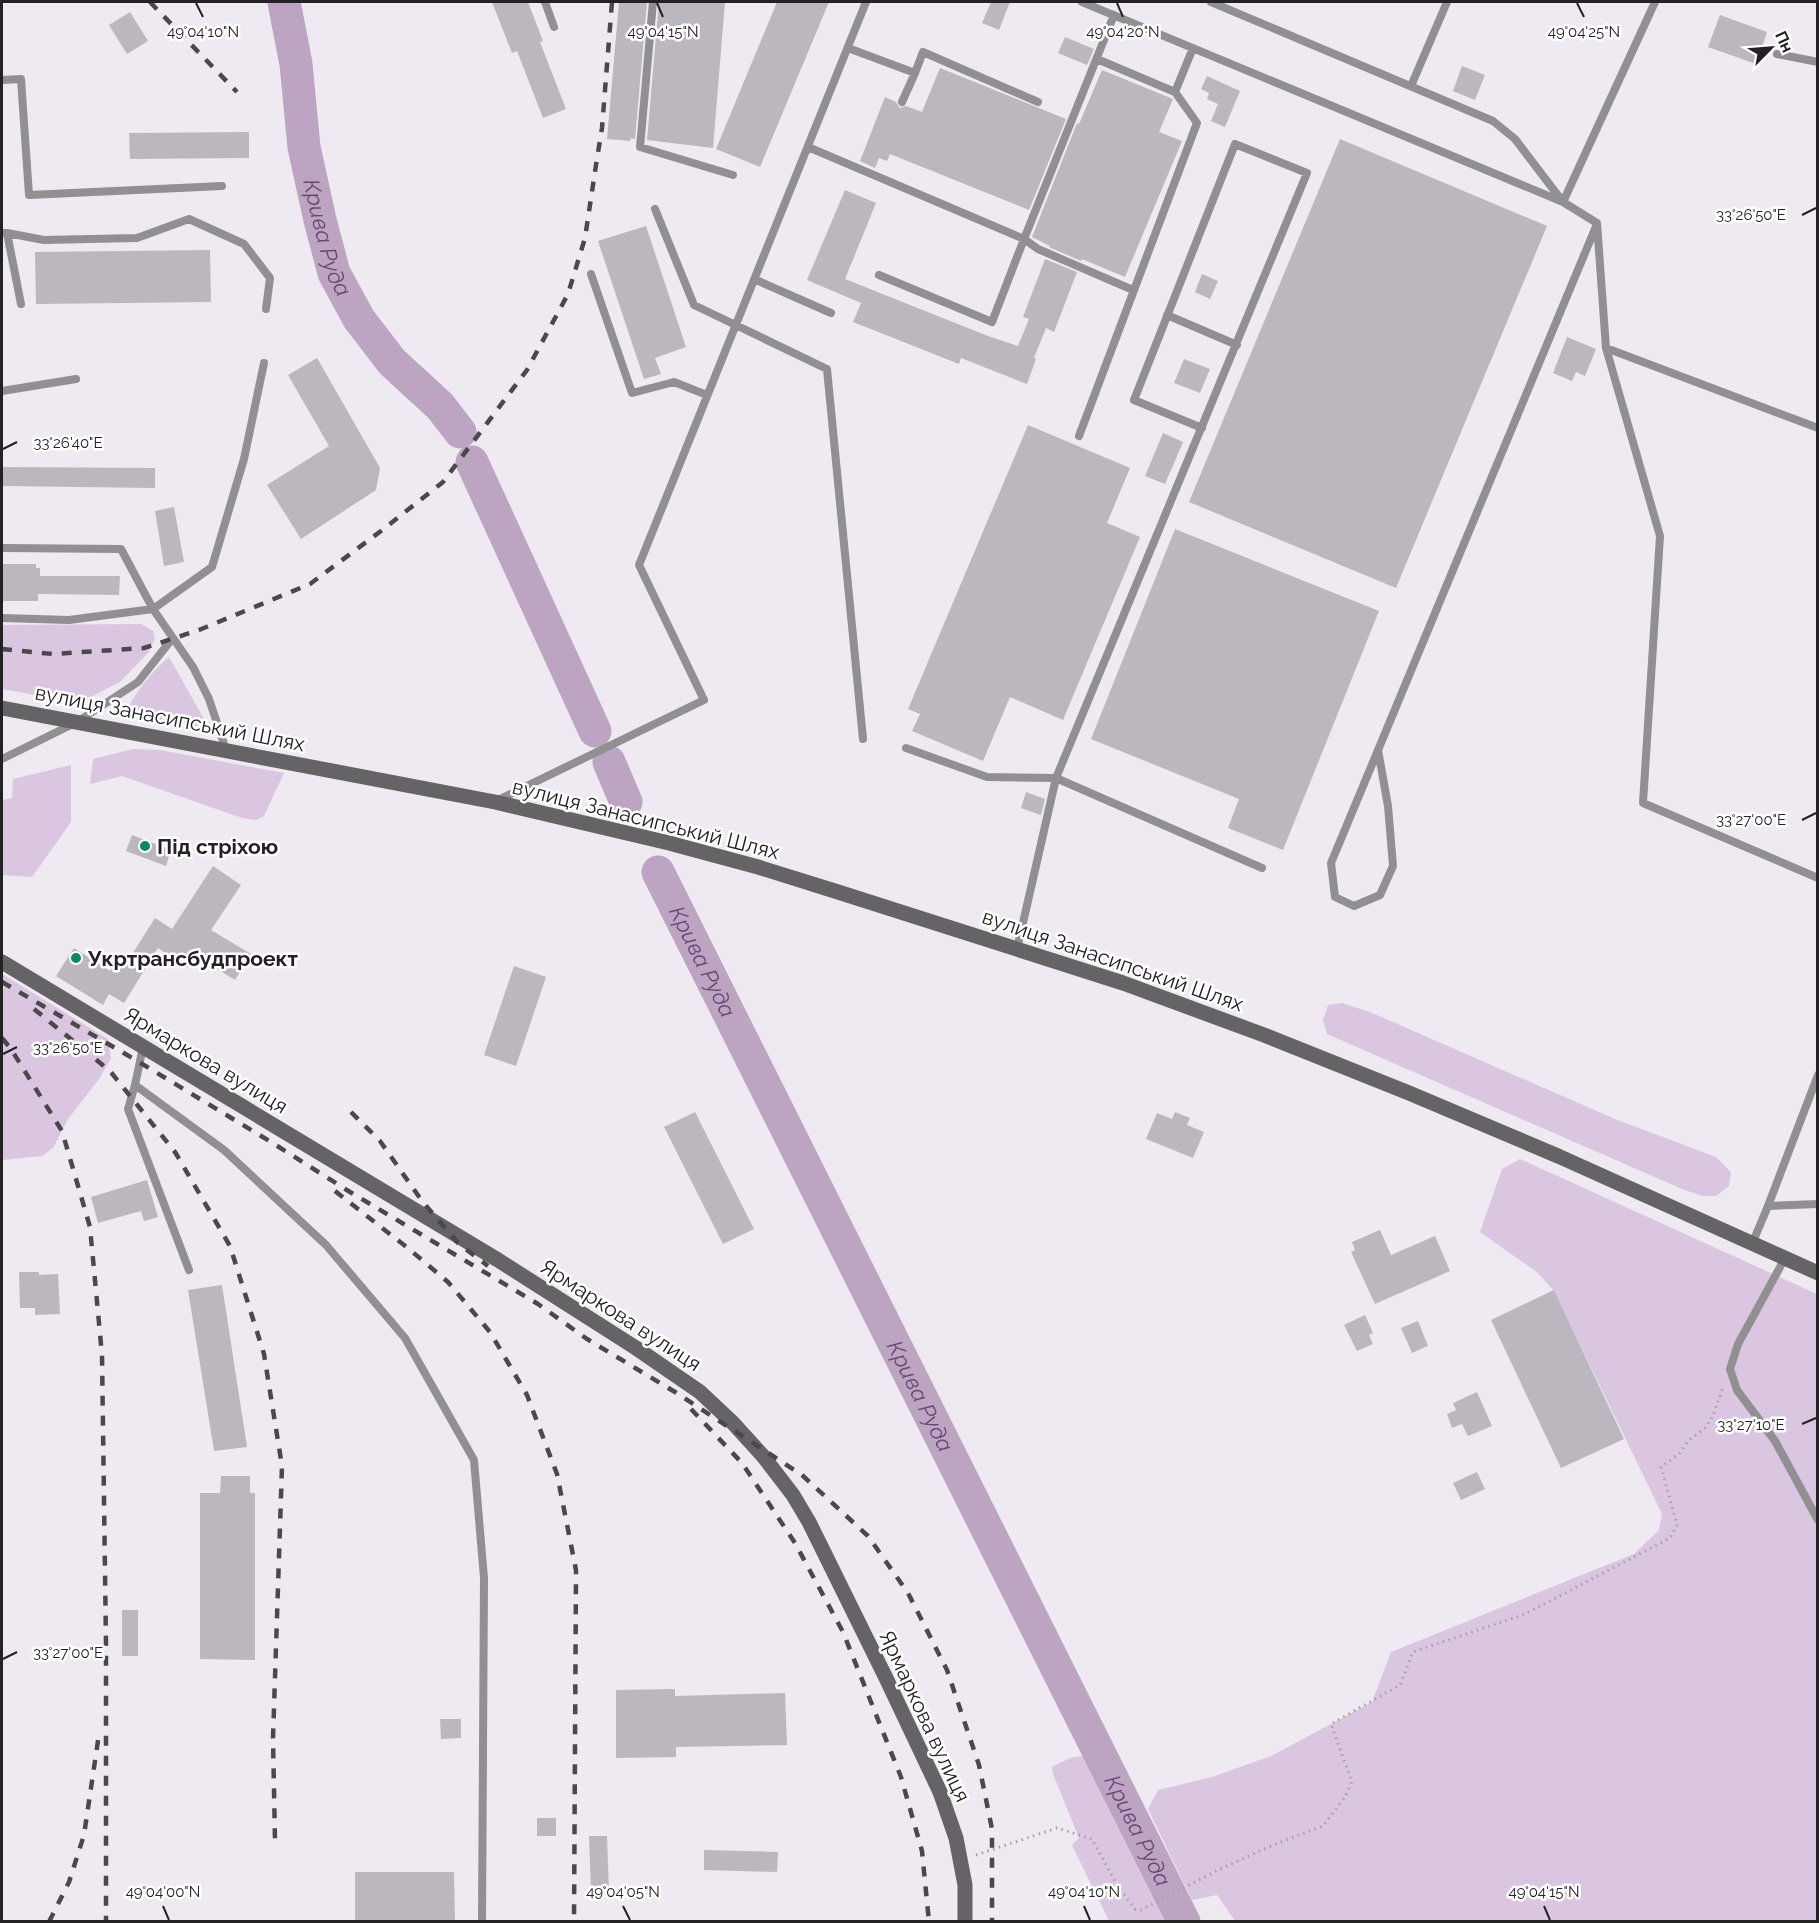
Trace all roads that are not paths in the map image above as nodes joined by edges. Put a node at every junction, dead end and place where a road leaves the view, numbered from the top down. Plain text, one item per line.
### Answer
1 (544, 2) edge
2 (653, 2) edge
3 (866, 2) edge
4 (1082, 2) edge
5 (1211, 2) edge
6 (1447, 2) edge
7 (1655, 2) edge
8 (1114, 15) junction
9 (554, 27) dead end
10 (848, 48) junction
11 (1193, 48) junction
12 (1777, 54) dead end
13 (1097, 59) junction
14 (1818, 62) edge
15 (915, 73) junction
16 (2, 80) edge
17 (1411, 86) junction
18 (1175, 92) junction
19 (902, 102) dead end
20 (1038, 102) dead end
21 (808, 147) junction
22 (733, 175) dead end
23 (222, 186) dead end
24 (1563, 202) junction
25 (655, 209) dead end
26 (1597, 223) junction
27 (4, 233) edge
28 (1024, 239) junction
29 (591, 274) dead end
30 (879, 275) dead end
31 (754, 279) junction
32 (1133, 290) junction
33 (21, 304) dead end
34 (266, 309) dead end
35 (831, 313) dead end
36 (1167, 315) junction
37 (735, 325) junction
38 (1237, 345) junction
39 (1606, 348) junction
40 (264, 363) dead end
41 (76, 379) dead end
42 (2, 392) edge
43 (707, 395) junction
44 (1202, 428) junction
45 (1818, 428) edge
46 (1079, 436) dead end
47 (2, 548) edge
48 (153, 609) junction
49 (2, 618) edge
50 (172, 639) junction
51 (2, 708) edge
52 (77, 722) junction
53 (863, 739) dead end
54 (906, 748) dead end
55 (226, 750) junction
56 (1378, 750) junction
57 (2, 759) edge
58 (1056, 778) junction
59 (495, 802) junction
60 (1262, 868) dead end
61 (1818, 878) edge
62 (1017, 949) junction
63 (2, 962) edge
64 (143, 1047) junction
65 (1818, 1075) edge
66 (135, 1085) junction
67 (1818, 1204) edge
68 (1768, 1206) junction
69 (1752, 1244) junction
70 (1785, 1258) junction
71 (189, 1270) dead end
72 (1818, 1273) edge
73 (1818, 1520) edge
74 (482, 1922) edge
75 (965, 1922) edge

1 - 9 lane
2 - 22 lane
3 - 10 lane
4 - 8 lane
5 - 17 lane
6 - 17 lane
7 - 24 lane
8 - 11 lane
8 - 13 lane
10 - 15 lane
10 - 21 lane
11 - 18 lane
11 - 24 lane
12 - 14 lane
13 - 18 lane
13 - 28 lane
15 - 19 lane
15 - 20 lane
16 - 23 lane
17 - 24 lane
18 - 32 lane
21 - 28 lane
21 - 31 lane
24 - 26 lane
25 - 37 lane
26 - 39 lane
26 - 56 lane
27 - 33 lane
27 - 34 lane
28 - 30 lane
28 - 32 lane
29 - 43 lane
31 - 35 lane
31 - 37 lane
32 - 46 lane
36 - 38 lane
36 - 38 lane
36 - 44 lane
37 - 43 lane
37 - 53 lane
38 - 44 lane
39 - 45 lane
39 - 61 lane
40 - 48 lane
41 - 42 lane
43 - 59 lane
44 - 58 lane
47 - 48 lane
48 - 49 lane
48 - 50 lane
50 - 52 lane
50 - 55 lane
51 - 52 main road, вулиця Занасипський Шлях
52 - 55 main road, вулиця Занасипський Шлях
52 - 57 lane
54 - 58 lane
55 - 59 main road, вулиця Занасипський Шлях
56 - 56 lane
58 - 60 lane
58 - 62 lane
59 - 62 main road, вулиця Занасипський Шлях
62 - 69 main road, вулиця Занасипський Шлях
63 - 64 main road, Ярмаркова вулиця
64 - 66 lane
64 - 75 main road, Ярмаркова вулиця
65 - 68 lane
66 - 71 lane
66 - 74 lane
67 - 68 lane
68 - 69 lane
69 - 70 main road, вулиця Занасипський Шлях
70 - 72 main road, вулиця Занасипський Шлях
70 - 73 lane

